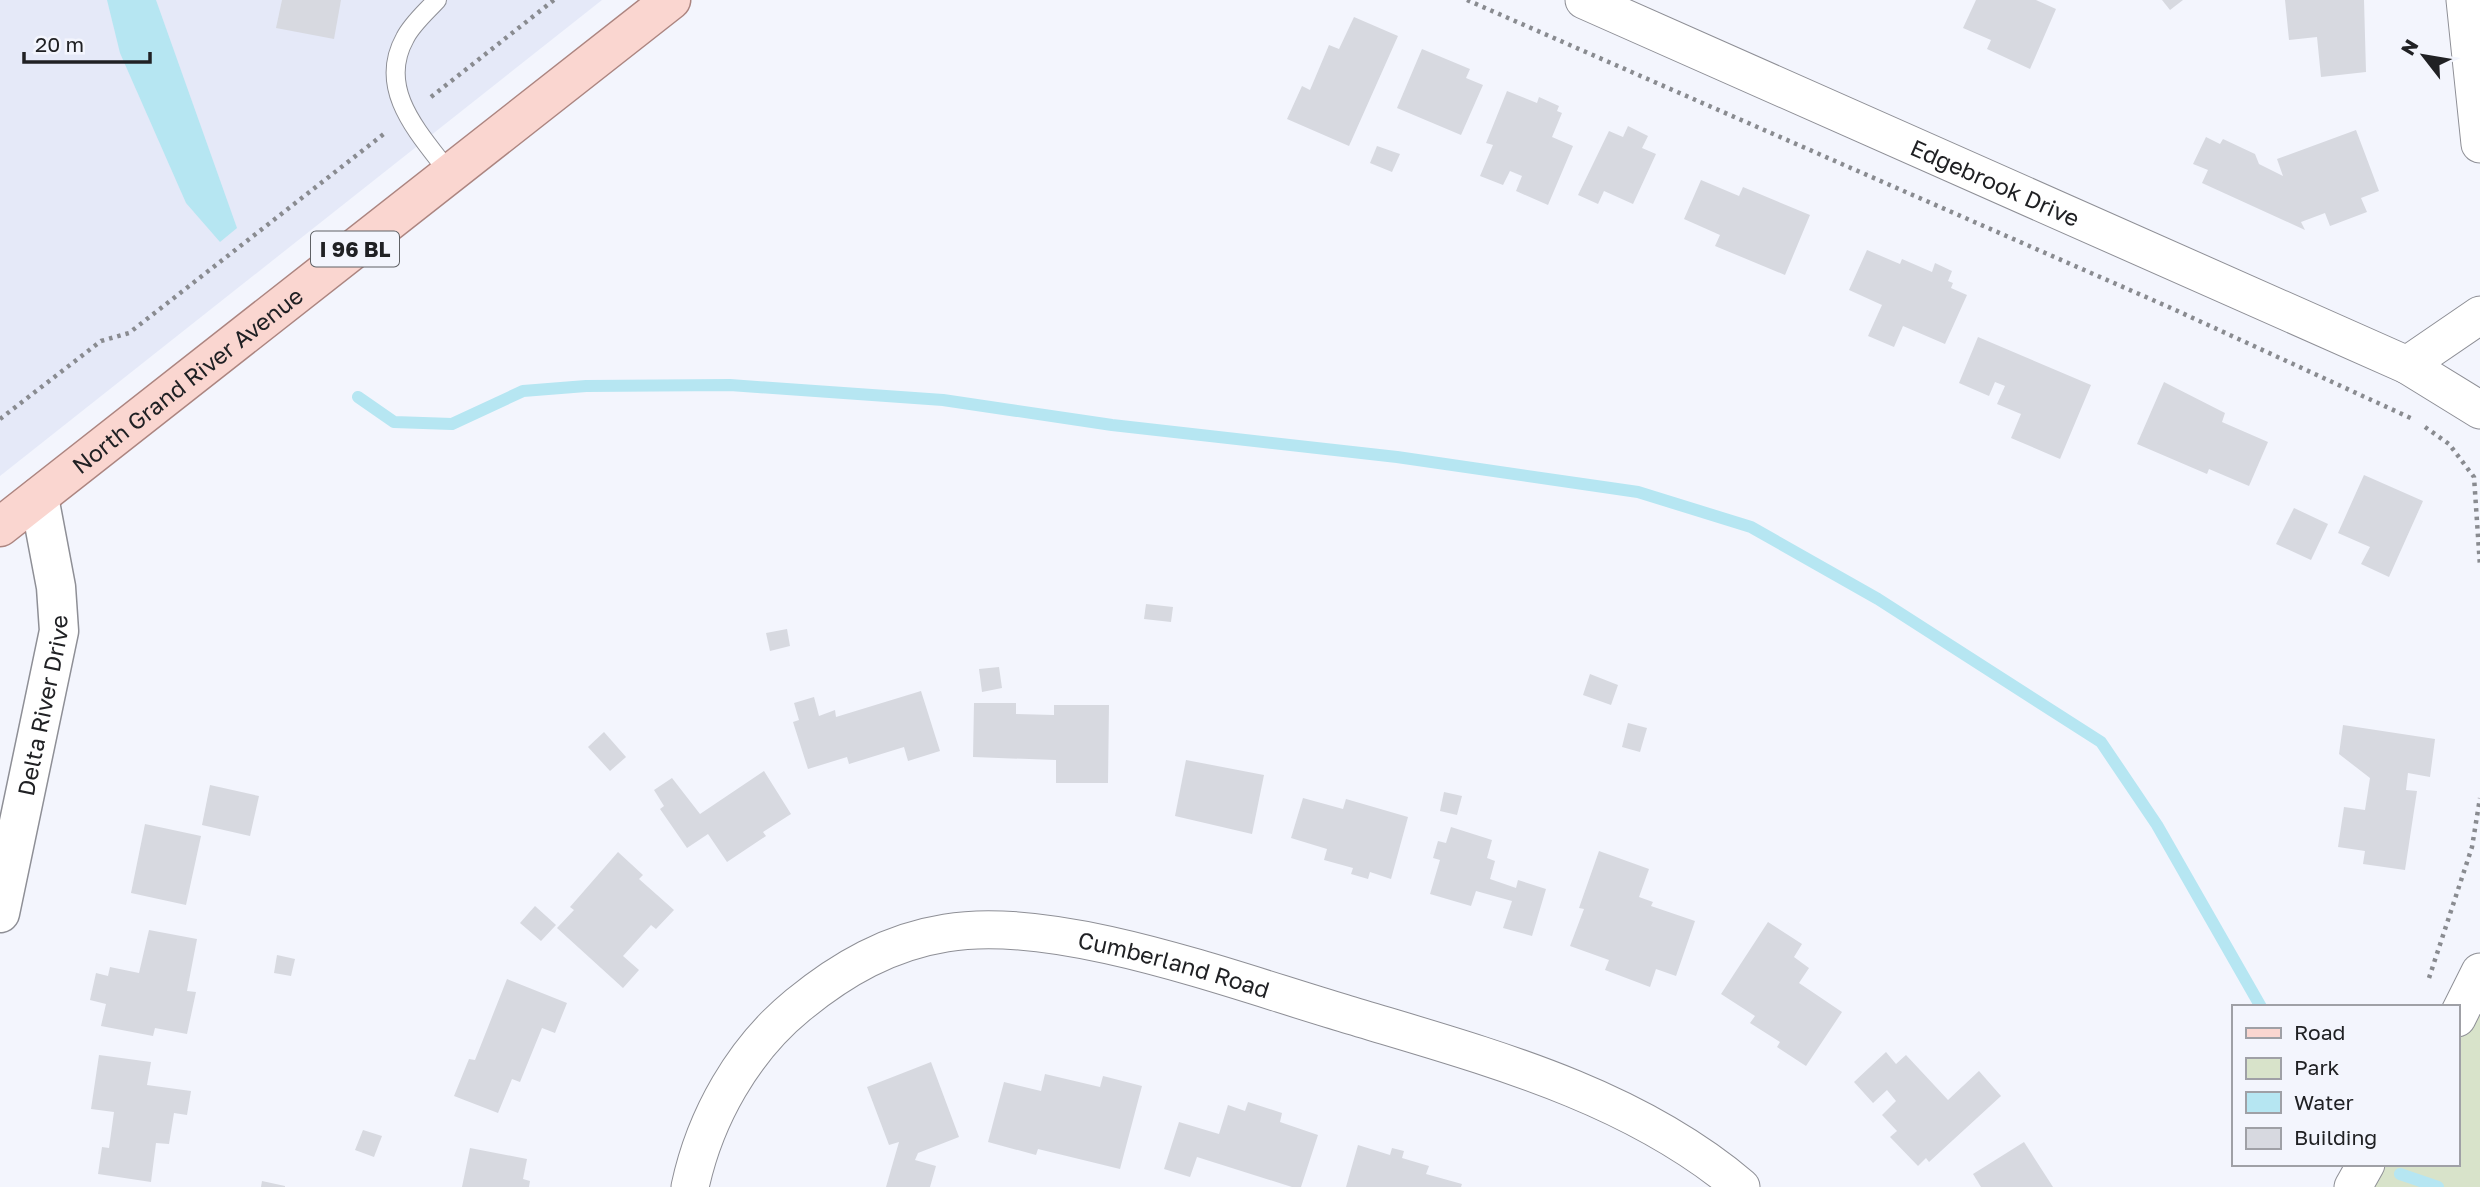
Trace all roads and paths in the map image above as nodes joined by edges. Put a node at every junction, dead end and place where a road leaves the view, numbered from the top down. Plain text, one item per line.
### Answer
1 (437, 0) edge
2 (554, 0) edge
3 (671, 0) edge
4 (1467, 0) edge
5 (1584, 0) edge
6 (2465, 0) edge
7 (407, 116) junction
8 (2480, 144) edge
9 (450, 174) junction
10 (2480, 315) edge
11 (2407, 365) junction
12 (2480, 410) edge
13 (0, 419) edge
14 (39, 497) junction
15 (0, 527) edge
16 (2480, 566) edge
17 (2480, 798) edge
18 (0, 913) edge
19 (2480, 972) edge
20 (2428, 979) dead end
21 (2459, 1014) edge
22 (2365, 1166) edge
23 (690, 1187) edge
24 (1741, 1187) edge
25 (2353, 1187) edge

1 - 7 lane
2 - 7 path
3 - 9 main road, North Grand River Avenue / I 96 BL
4 - 16 path
5 - 11 street, Edgebrook Drive
6 - 8 street
7 - 9 lane
7 - 13 path
9 - 14 main road, North Grand River Avenue / I 96 BL
10 - 11 street
11 - 12 street, Edgebrook Drive
14 - 15 main road, North Grand River Avenue / I 96 BL
14 - 18 street, Delta River Drive
17 - 20 path
19 - 21 street
22 - 25 street
23 - 24 street, Cumberland Road

